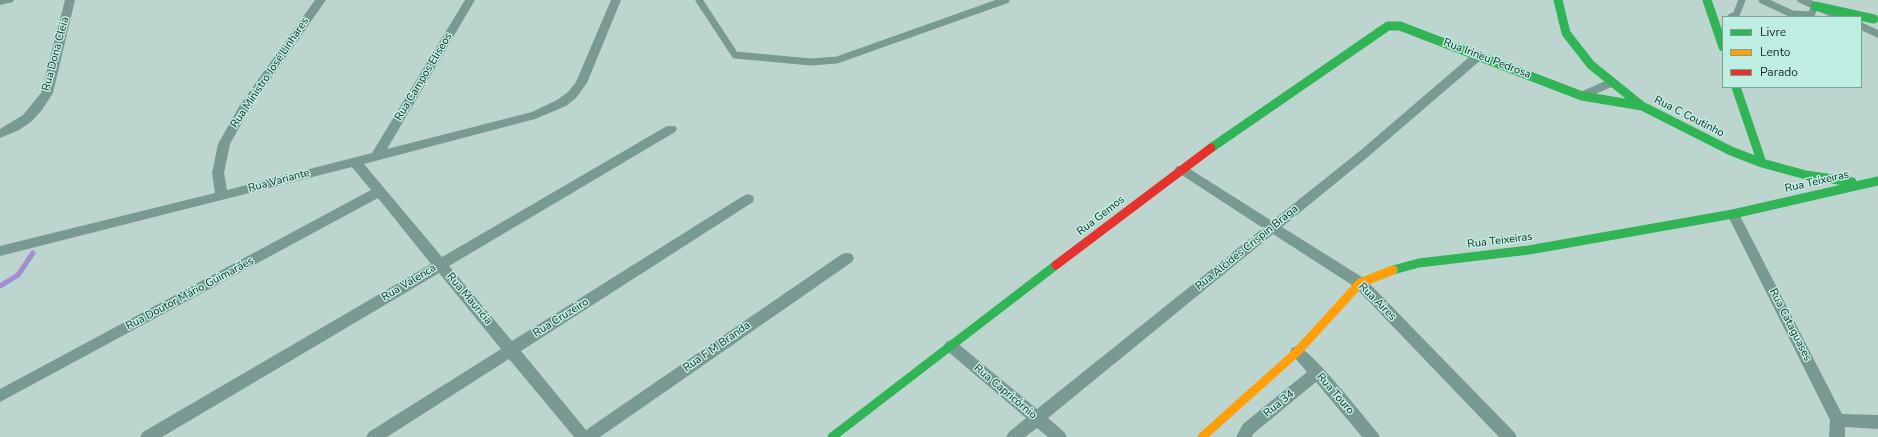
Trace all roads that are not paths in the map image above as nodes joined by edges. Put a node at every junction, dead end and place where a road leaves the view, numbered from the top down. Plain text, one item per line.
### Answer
1 (9, 0) edge
2 (70, 0) edge
3 (321, 0) edge
4 (470, 0) edge
5 (616, 0) edge
6 (699, 0) edge
7 (1006, 0) edge
8 (1558, 0) edge
9 (1707, 0) edge
10 (1742, 0) edge
11 (1762, 0) edge
12 (1802, 0) edge
13 (1828, 0) edge
14 (0, 2) edge
15 (1815, 6) junction
16 (1734, 16) edge
17 (1838, 16) edge
18 (1859, 16) edge
19 (1862, 17) edge
20 (1876, 20) edge
21 (1719, 21) edge
22 (1392, 24) joint
23 (1862, 26) edge
24 (1878, 34) edge
25 (1722, 40) edge
26 (1478, 56) junction
27 (1612, 82) junction
28 (1736, 88) edge
29 (1582, 96) junction
30 (1642, 106) junction
31 (671, 129) dead end
32 (0, 134) edge
33 (377, 155) junction
34 (354, 161) junction
35 (1762, 163) junction
36 (1181, 169) junction
37 (1878, 181) edge
38 (1861, 184) junction
39 (380, 191) junction
40 (222, 196) junction
41 (748, 199) dead end
42 (1733, 214) junction
43 (1273, 227) junction
44 (0, 250) edge
45 (847, 258) dead end
46 (440, 264) junction
47 (1360, 284) junction
48 (951, 346) junction
49 (511, 350) junction
50 (1297, 352) junction
51 (1317, 373) junction
52 (0, 396) edge
53 (1036, 418) junction
54 (1838, 420) junction
55 (1878, 422) edge
56 (148, 437) edge
57 (374, 437) edge
58 (583, 437) edge
59 (588, 437) edge
60 (832, 437) edge
61 (1014, 437) edge
62 (1059, 437) edge
63 (1202, 437) edge
64 (1244, 437) edge
65 (1372, 437) edge
66 (1509, 437) edge
67 (1837, 437) edge

1 - 14 street
2 - 32 street, Rua Dona Cleia
3 - 40 street, Rua Ministro José Linhares
4 - 33 street, Rua Campos Eliseos
5 - 33 street, Rua Variante
6 - 7 lane
8 - 27 main road, Rua C Coutinho
9 - 21 main road
10 - 16 lane
11 - 15 lane
12 - 15 street
13 - 20 main road
15 - 17 street
15 - 18 main road
19 - 20 main road
21 - 25 main road
22 - 26 main road, Rua Irineu Pedrosa
22 - 36 main road, Rua Gemos
23 - 24 street
26 - 29 main road, Rua Irineu Pedrosa
26 - 43 street, Rua Alcides Crispin Braga
27 - 29 street
27 - 30 main road, Rua C Coutinho
28 - 35 main road
29 - 30 main road, Rua Irineu Pedrosa
30 - 35 main road, Rua C Coutinho
31 - 46 street, Rua Valenca
33 - 34 street, Rua Variante
34 - 39 street, Rua Mauricia
34 - 40 street, Rua Variante
35 - 38 main road, Rua C Coutinho
36 - 43 street, Rua Aires
36 - 48 main road, Rua Gemos
37 - 38 main road, Rua Teixeiras
38 - 42 main road, Rua Teixeiras
39 - 46 street, Rua Mauricia
39 - 52 street, Rua Doutor Mário Guimarães
40 - 44 street, Rua Variante
41 - 49 street, Rua Cruzeiro
42 - 47 main road, Rua Teixeiras
42 - 54 street, Rua Cataguases
43 - 47 street, Rua Aires
43 - 53 street, Rua Alcides Crispin Braga
45 - 59 street, Rua F M Branda
46 - 49 street, Rua Mauricia
46 - 56 street, Rua Valenca
47 - 50 main road, Rua Teixeiras
47 - 66 street, Rua Aires
48 - 53 street, Rua Capricórnio
48 - 60 main road, Rua Gemos
49 - 57 street, Rua Cruzeiro
49 - 58 street, Rua Mauricia
50 - 51 street, Rua Touro
50 - 63 main road, Rua Teixeiras
51 - 64 street, Rua 34
51 - 65 street, Rua Touro
53 - 61 street, Rua Alcides Crispin Braga
53 - 62 street, Rua Capricórnio
54 - 55 street
54 - 67 street

